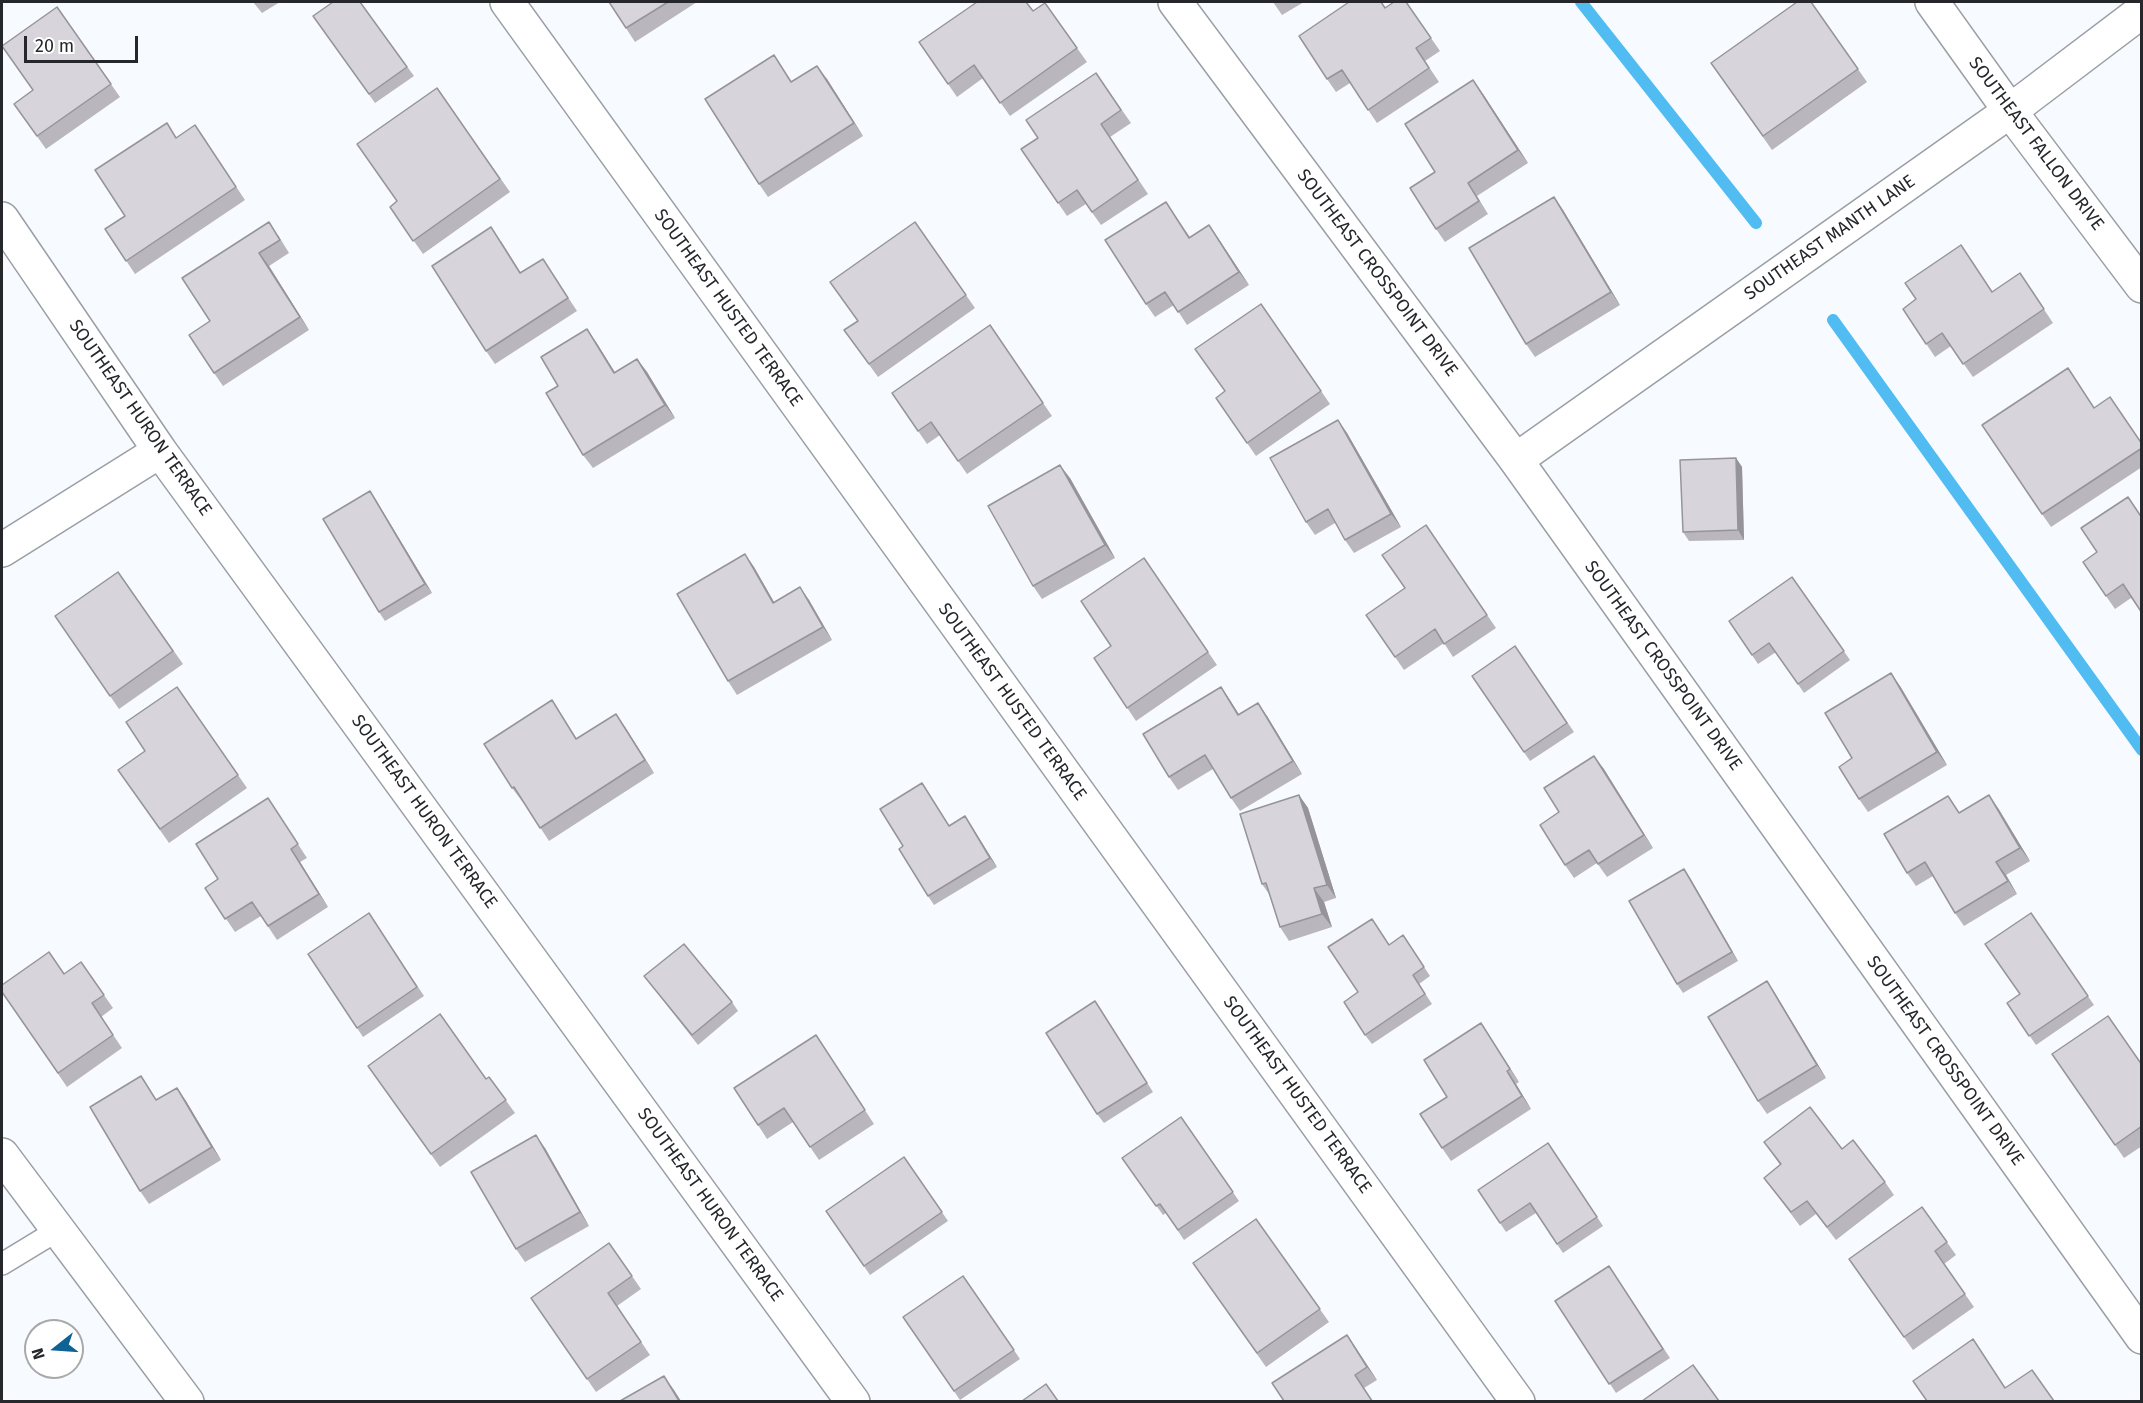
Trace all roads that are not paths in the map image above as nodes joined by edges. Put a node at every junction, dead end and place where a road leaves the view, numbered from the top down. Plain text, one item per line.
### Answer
1 (507, 2) edge
2 (1175, 2) edge
3 (1932, 2) edge
4 (2142, 11) edge
5 (2010, 111) junction
6 (2, 219) edge
7 (2142, 286) edge
8 (160, 451) junction
9 (1516, 460) junction
10 (2, 550) edge
11 (2, 1155) edge
12 (58, 1230) junction
13 (2, 1264) edge
14 (2142, 1337) edge
15 (187, 1401) edge
16 (854, 1401) edge
17 (1518, 1401) edge

1 - 17 street, SOUTHEAST HUSTED TERRACE
2 - 9 street, SOUTHEAST CROSSPOINT DRIVE
3 - 5 street, SOUTHEAST FALLON DRIVE
4 - 5 street, SOUTHEAST MANTH LANE
5 - 7 street, SOUTHEAST FALLON DRIVE
5 - 9 street, SOUTHEAST MANTH LANE
6 - 8 street, SOUTHEAST HURON TERRACE
8 - 10 street
8 - 16 street, SOUTHEAST HURON TERRACE
9 - 14 street, SOUTHEAST CROSSPOINT DRIVE
11 - 12 street
12 - 13 lane
12 - 15 street

